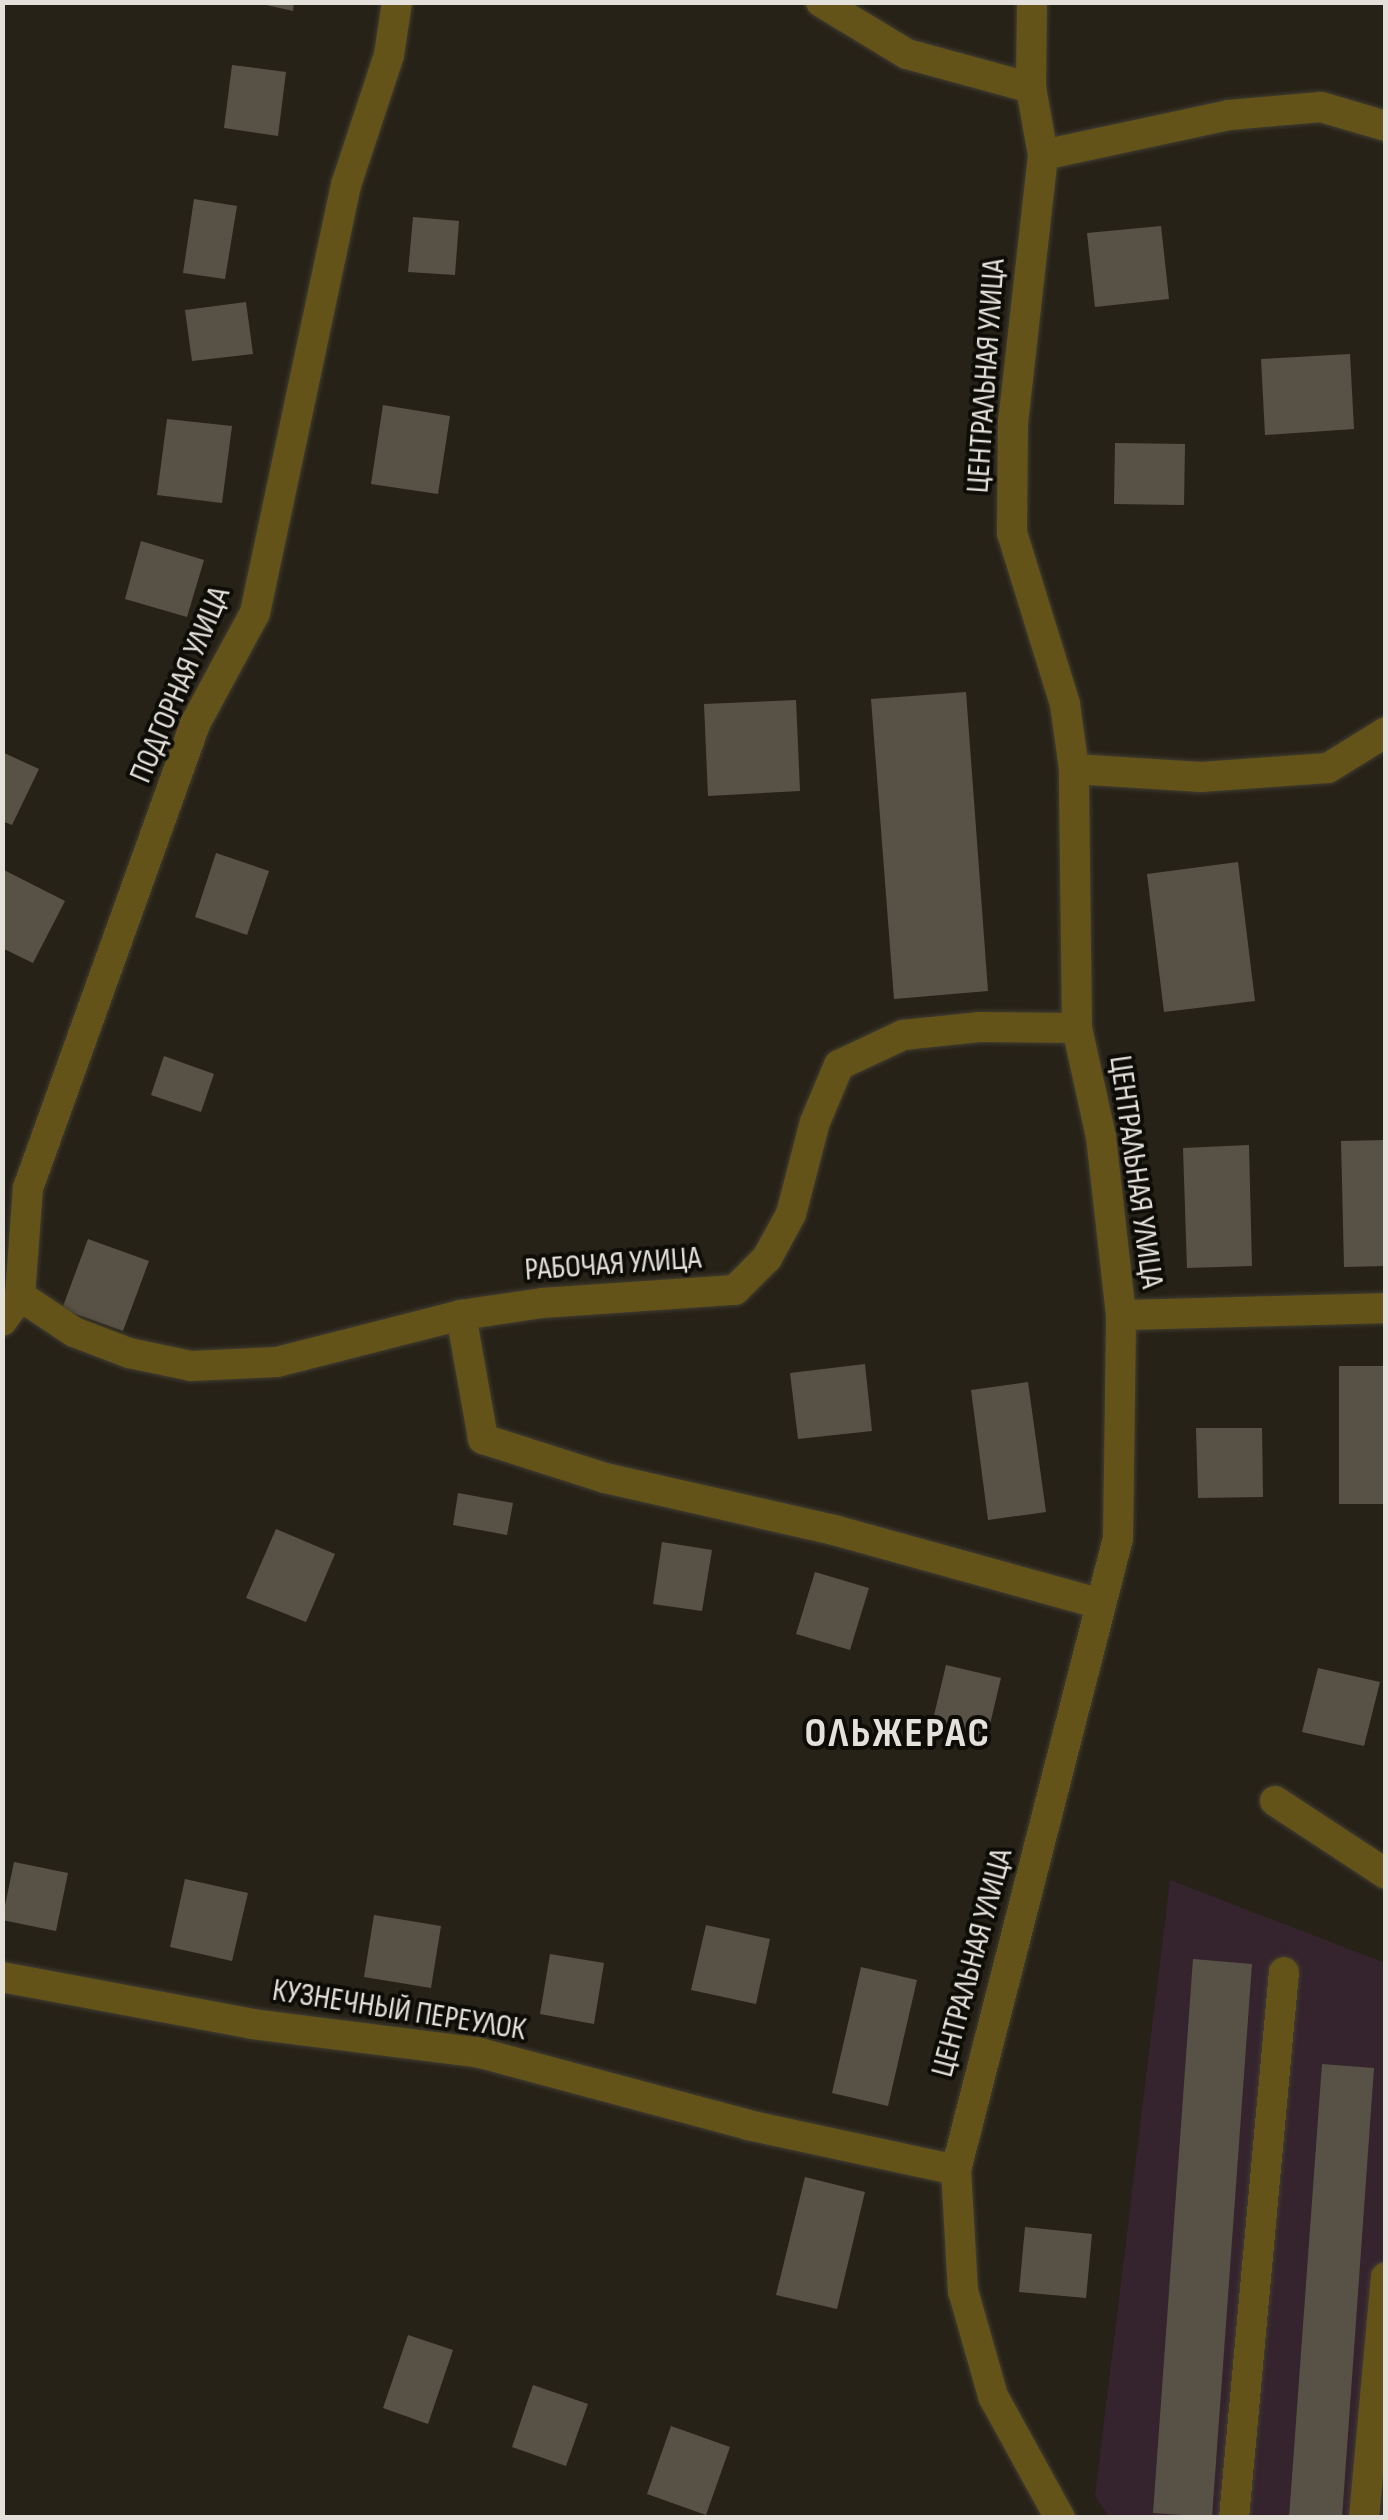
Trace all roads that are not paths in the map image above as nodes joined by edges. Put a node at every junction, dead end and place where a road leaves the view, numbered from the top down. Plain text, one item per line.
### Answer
1 (397, 2) edge
2 (821, 2) edge
3 (1035, 4) edge
4 (1031, 88) junction
5 (1386, 126) edge
6 (1043, 155) junction
7 (1386, 732) edge
8 (1074, 770) junction
9 (1077, 1028) junction
10 (15, 1185) edge
11 (12, 1308) edge
12 (1386, 1308) edge
13 (1120, 1315) junction
14 (461, 1316) junction
15 (1102, 1604) junction
16 (1275, 1800) dead end
17 (1386, 1874) edge
18 (1284, 1972) dead end
19 (2, 1977) edge
20 (956, 2170) junction
21 (1386, 2277) edge
22 (1060, 2518) edge
23 (1234, 2518) edge
24 (1364, 2518) edge

1 - 10 street, ПОДГОРНАЯ УЛИЦА
2 - 4 street
3 - 4 street
4 - 6 street
5 - 6 street
6 - 8 street, ЦЕНТРАЛЬНАЯ УЛИЦА
7 - 8 street
8 - 9 street, ЦЕНТРАЛЬНАЯ УЛИЦА
9 - 13 street, ЦЕНТРАЛЬНАЯ УЛИЦА
9 - 14 street, РАБОЧАЯ УЛИЦА
10 - 11 street, ПОДГОРНАЯ УЛИЦА
11 - 14 street, РАБОЧАЯ УЛИЦА
12 - 13 street
13 - 15 street, ЦЕНТРАЛЬНАЯ УЛИЦА
14 - 15 street
15 - 20 street, ЦЕНТРАЛЬНАЯ УЛИЦА
16 - 17 street
18 - 23 street
19 - 20 street, КУЗНЕЧНЫЙ ПЕРЕУЛОК
20 - 22 street, ЦЕНТРАЛЬНАЯ УЛИЦА
21 - 24 street

